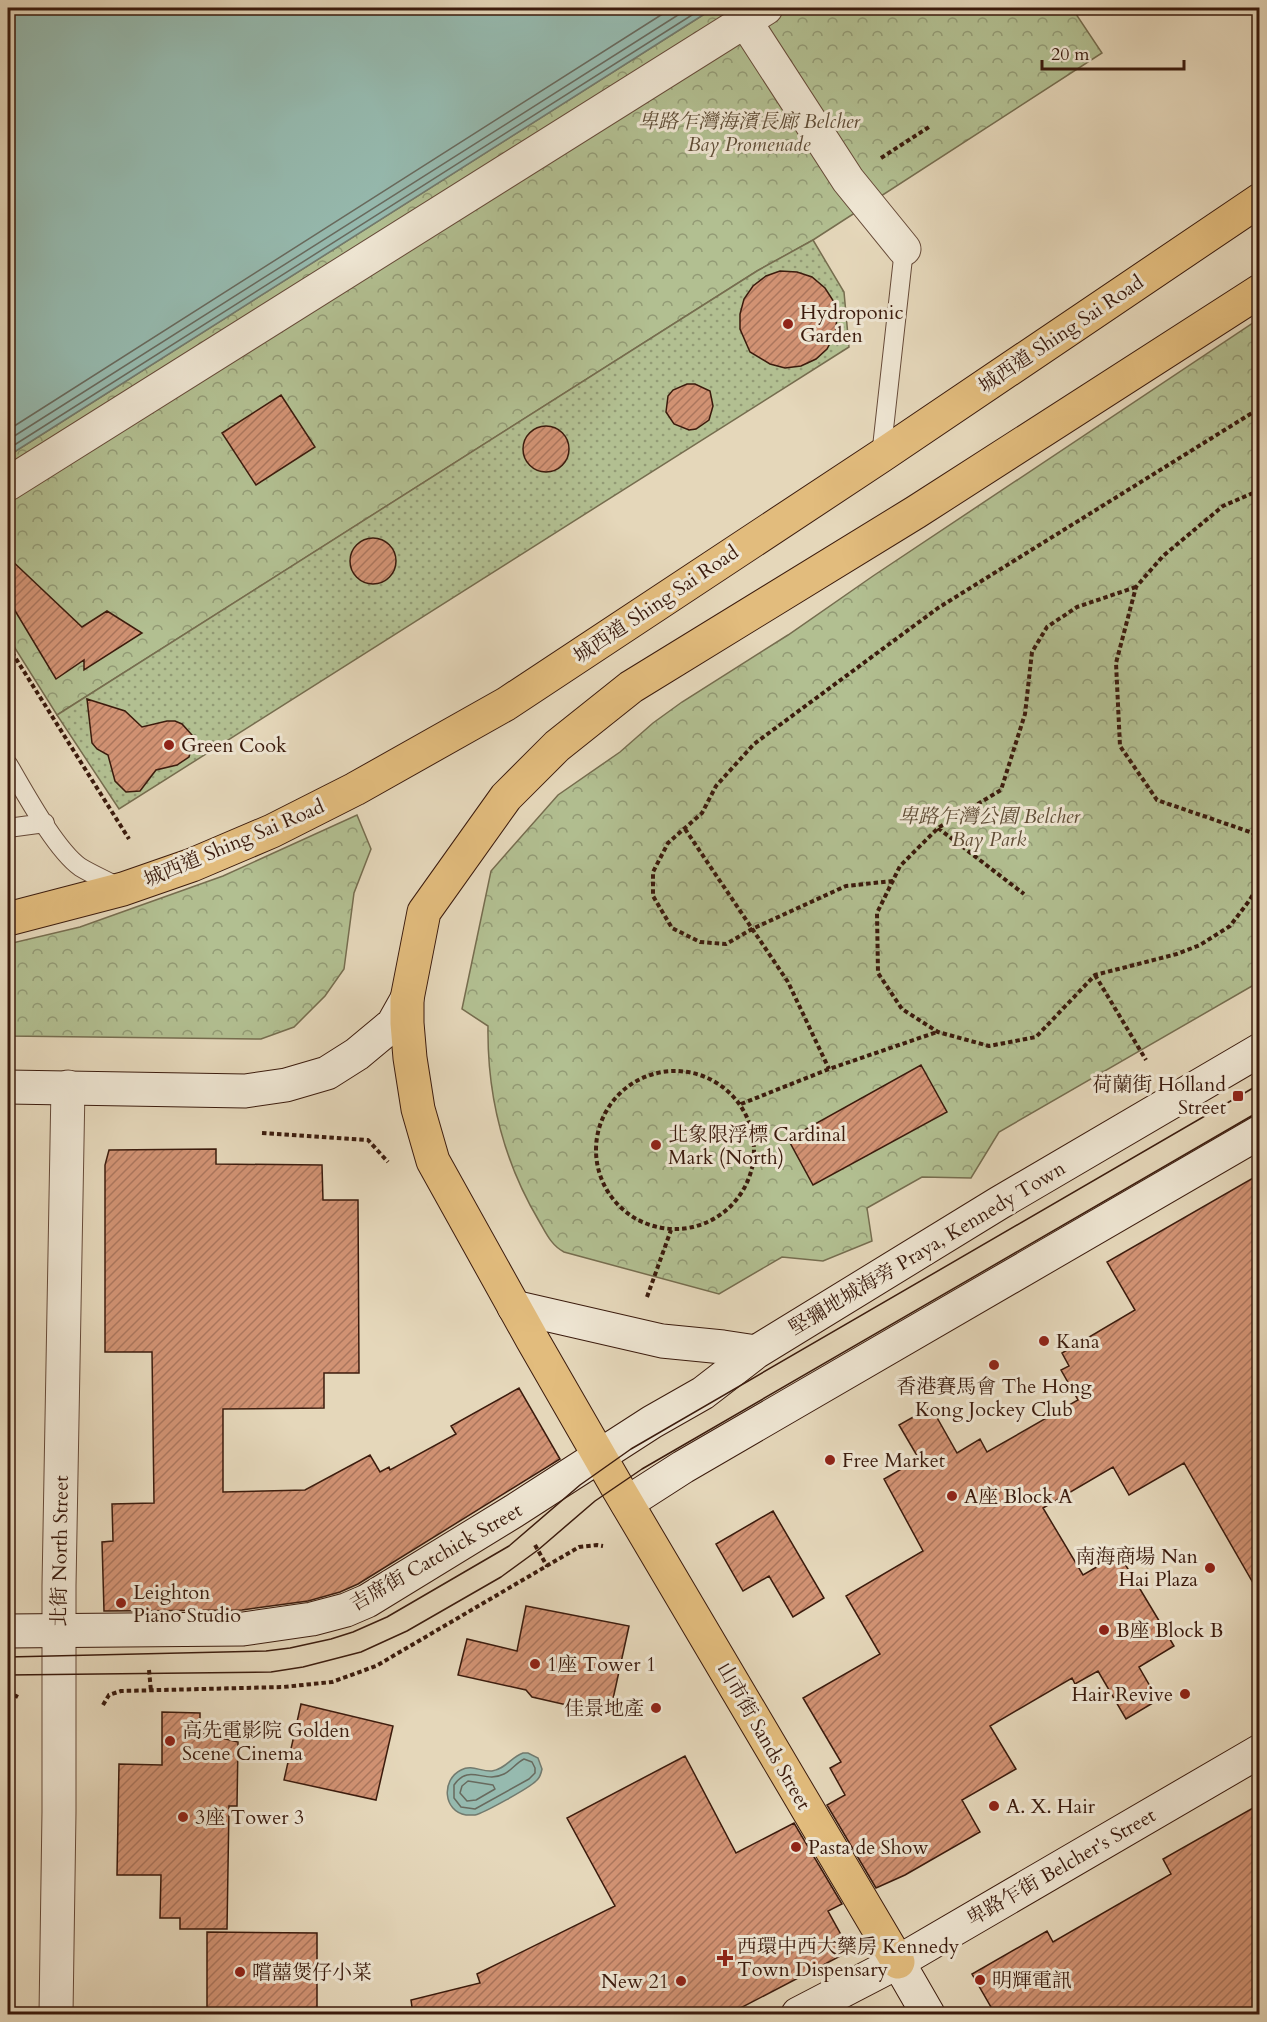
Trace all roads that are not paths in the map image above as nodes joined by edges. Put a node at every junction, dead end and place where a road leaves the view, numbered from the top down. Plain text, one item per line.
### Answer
1 (756, 14) edge
2 (1260, 200) edge
3 (904, 249) joint
4 (1260, 291) edge
5 (881, 456) junction
6 (8, 484) edge
7 (8, 765) edge
8 (45, 823) junction
9 (8, 828) edge
10 (123, 889) junction
11 (8, 919) edge
12 (407, 999) junction
13 (1260, 1050) edge
14 (8, 1087) edge
15 (68, 1087) junction
16 (1260, 1132) edge
17 (514, 1307) junction
18 (756, 1352) junction
19 (601, 1457) junction
20 (627, 1503) junction
21 (60, 1630) junction
22 (8, 1631) edge
23 (1260, 1751) edge
24 (898, 1962) junction
25 (56, 2014) edge
26 (798, 2014) edge
27 (928, 2014) edge

1 - 3 street
1 - 6 street
2 - 5 main road, 城西道 Shing Sai Road
3 - 5 lane
4 - 12 main road
5 - 10 main road, 城西道 Shing Sai Road
7 - 8 lane
8 - 9 lane
8 - 10 lane
10 - 11 main road, 城西道 Shing Sai Road
12 - 15 street
12 - 17 main road, 山市街 Sands Street
13 - 18 street, 堅彌地城海旁 Praya, Kennedy Town
14 - 15 street
15 - 21 street, 北街 North Street
16 - 20 street
17 - 18 street
17 - 19 main road, 山市街 Sands Street
18 - 19 street, 堅彌地城海旁 Praya, Kennedy Town
19 - 20 main road, 山市街 Sands Street
19 - 21 street, 吉席街 Catchick Street
20 - 24 main road, 山市街 Sands Street
21 - 22 street, 吉席街 Catchick Street
21 - 25 street, 北街 North Street
23 - 24 street, 卑路乍街 Belcher's Street
24 - 26 street, 卑路乍街 Belcher's Street
24 - 27 street, 山市街 Sands Street

